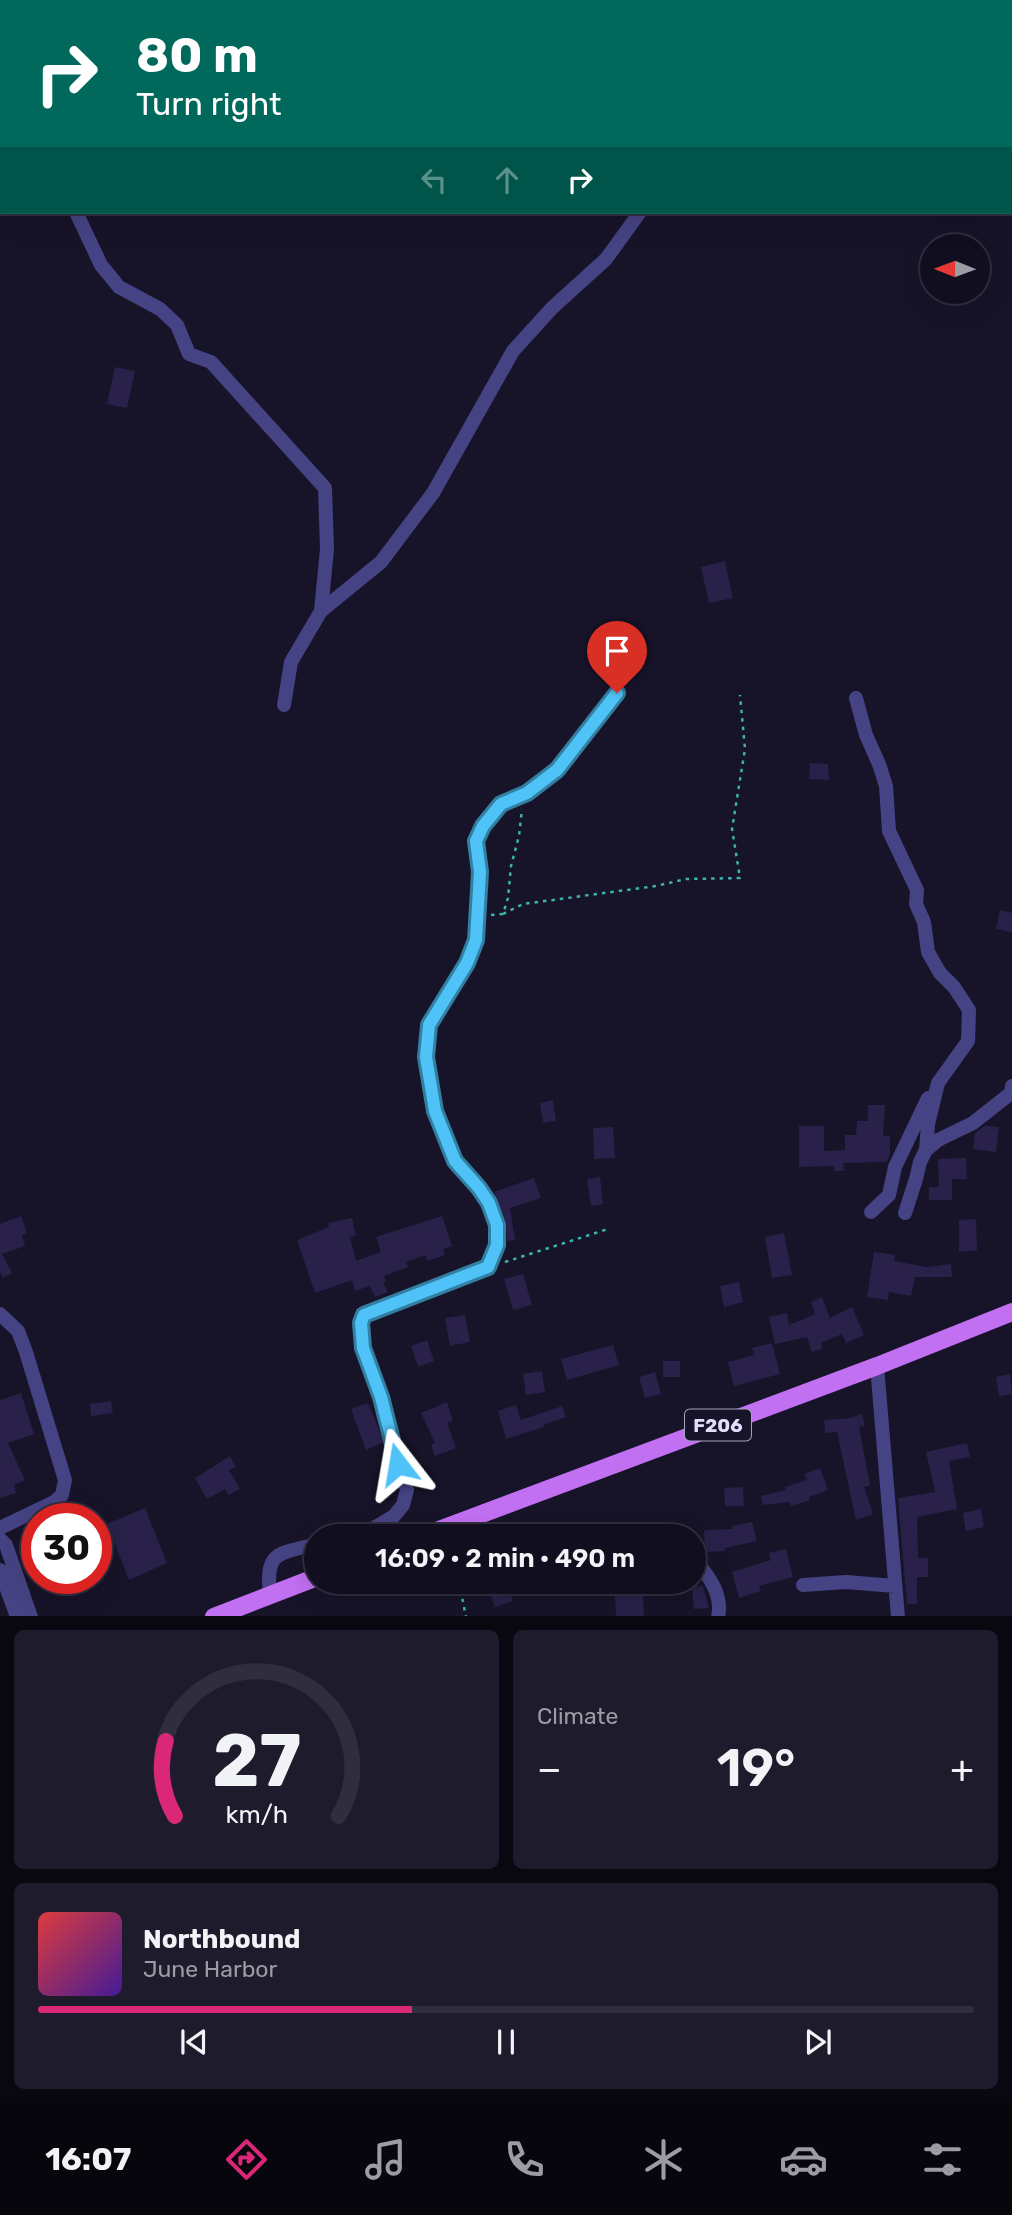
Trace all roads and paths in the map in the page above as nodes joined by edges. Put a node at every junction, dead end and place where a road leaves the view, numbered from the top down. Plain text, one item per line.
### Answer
1 (77, 214) edge
2 (639, 214) edge
3 (321, 611) junction
4 (617, 693) dead end
5 (740, 695) dead end
6 (856, 698) dead end
7 (284, 705) dead end
8 (527, 793) junction
9 (503, 914) junction
10 (476, 923) junction
11 (947, 1070) junction
12 (1012, 1086) edge
13 (926, 1150) junction
14 (871, 1212) dead end
15 (905, 1213) dead end
16 (608, 1229) dead end
17 (488, 1267) junction
18 (1012, 1312) edge
19 (0, 1314) edge
20 (877, 1366) junction
21 (381, 1524) edge
22 (455, 1524) edge
23 (0, 1528) edge
24 (0, 1539) edge
25 (304, 1548) edge
26 (0, 1570) edge
27 (706, 1573) edge
28 (304, 1582) edge
29 (803, 1585) dead end
30 (895, 1586) junction
31 (270, 1594) junction
32 (461, 1594) edge
33 (17, 1616) edge
34 (31, 1616) edge
35 (214, 1616) edge
36 (466, 1616) edge
37 (718, 1616) edge
38 (898, 1616) edge

1 - 3 street
2 - 3 street
3 - 7 street
4 - 8 street
5 - 9 path
6 - 11 street
8 - 9 path
8 - 10 street
9 - 10 path
10 - 17 street
11 - 13 street
11 - 14 street
12 - 13 street
13 - 15 street
16 - 17 path
17 - 21 street
18 - 20 main road, F206
19 - 23 street
20 - 22 main road, F206
20 - 30 street
24 - 34 street
25 - 31 street
26 - 33 street
27 - 37 street
28 - 31 main road
29 - 30 street
30 - 38 street
31 - 35 main road
32 - 36 path

